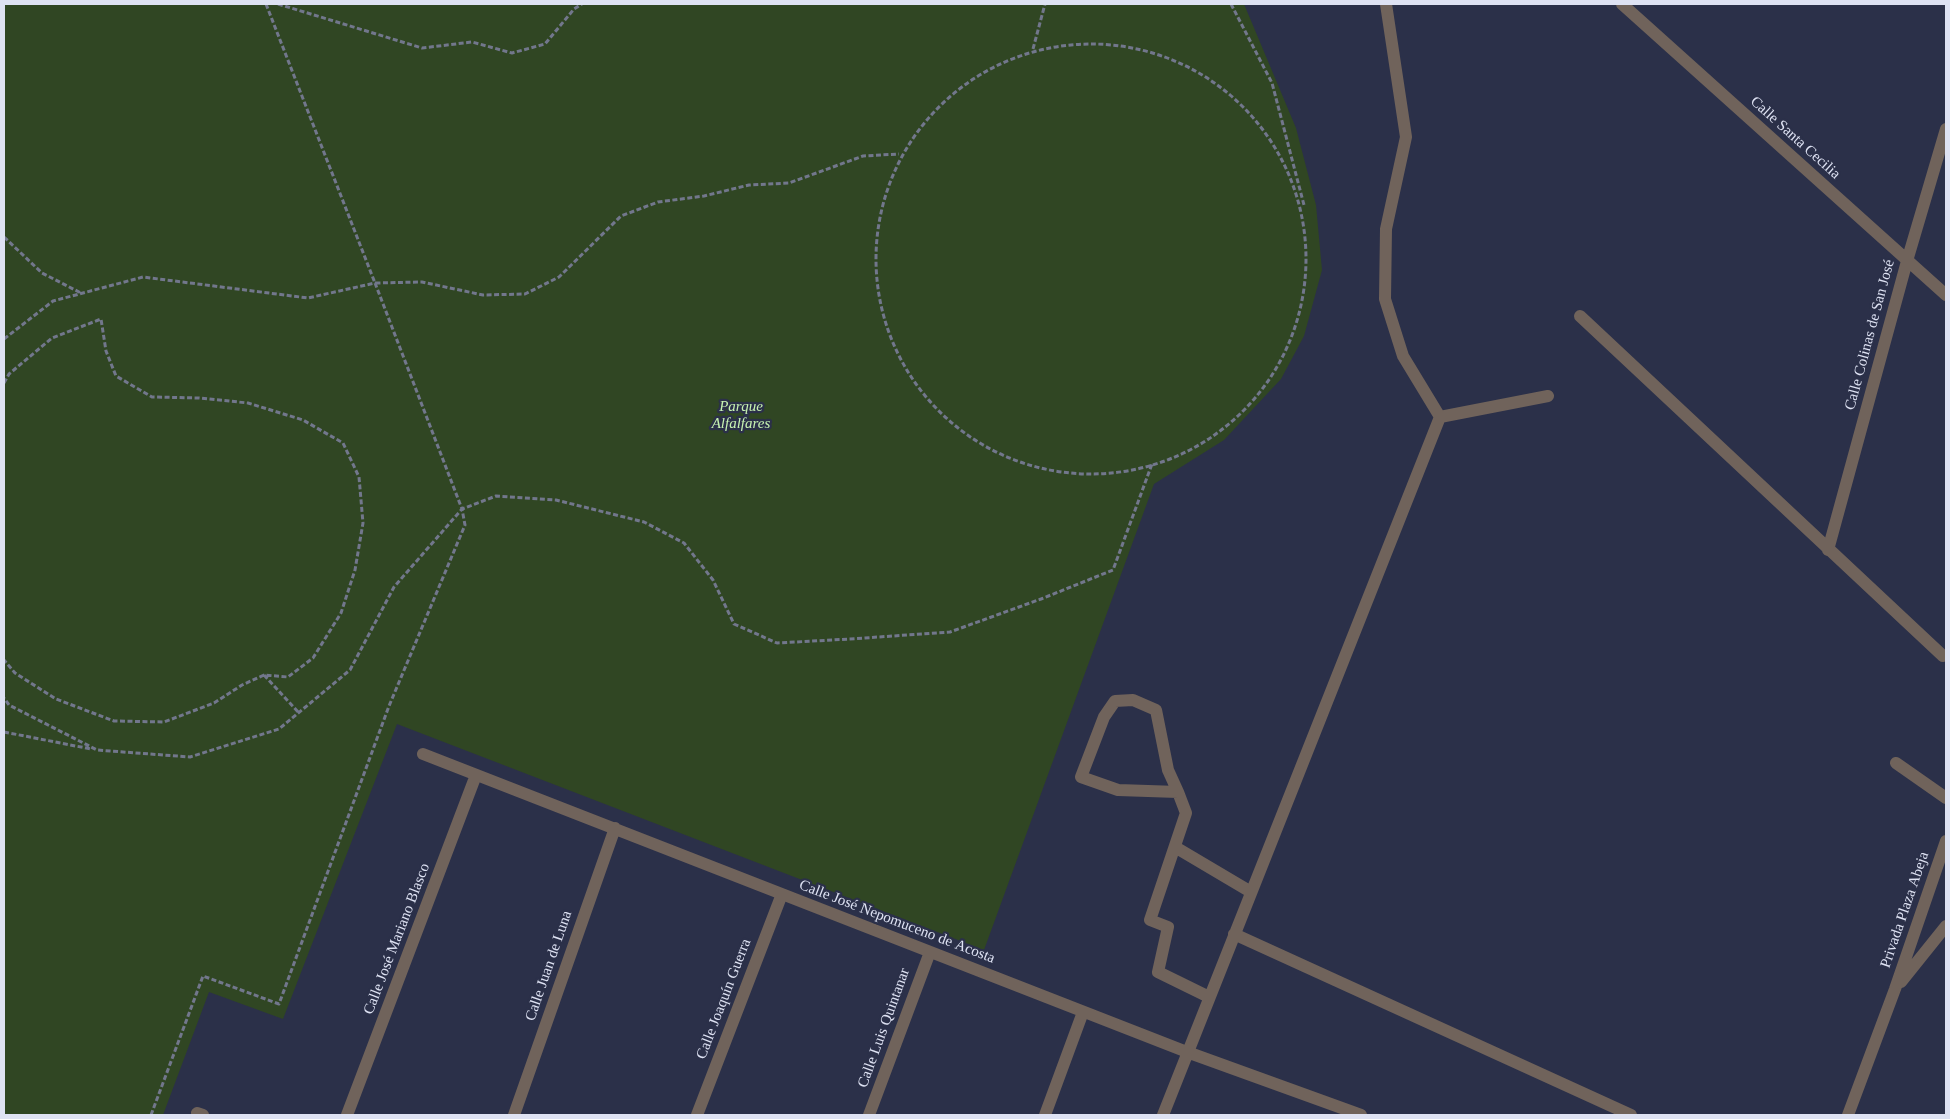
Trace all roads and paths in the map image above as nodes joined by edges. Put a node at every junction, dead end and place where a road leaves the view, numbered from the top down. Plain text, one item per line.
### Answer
1 (266, 4) edge
2 (278, 4) edge
3 (582, 4) edge
4 (1045, 4) edge
5 (1231, 4) edge
6 (1386, 4) edge
7 (1622, 4) edge
8 (1033, 49) junction
9 (1946, 129) edge
10 (900, 154) junction
11 (1306, 213) junction
12 (4, 237) edge
13 (1907, 261) junction
14 (376, 283) junction
15 (81, 294) junction
16 (1946, 295) edge
17 (1580, 316) dead end
18 (4, 339) edge
19 (4, 383) edge
20 (1548, 396) dead end
21 (1440, 417) junction
22 (1152, 464) junction
23 (462, 509) junction
24 (1828, 550) junction
25 (1943, 656) dead end
26 (4, 660) edge
27 (264, 675) junction
28 (4, 698) edge
29 (299, 713) junction
30 (4, 732) edge
31 (97, 750) junction
32 (423, 754) dead end
33 (1896, 763) dead end
34 (476, 775) junction
35 (1178, 792) junction
36 (1946, 798) edge
37 (615, 828) junction
38 (1946, 841) edge
39 (1175, 847) junction
40 (1251, 892) junction
41 (782, 894) junction
42 (1946, 926) edge
43 (1234, 934) junction
44 (930, 952) junction
45 (1895, 989) junction
46 (1209, 997) junction
47 (1083, 1012) junction
48 (1187, 1052) junction
49 (150, 1115) edge
50 (347, 1115) edge
51 (514, 1115) edge
52 (696, 1115) edge
53 (869, 1115) edge
54 (1044, 1115) edge
55 (1163, 1115) edge
56 (1361, 1115) edge
57 (1632, 1115) edge
58 (1848, 1115) edge

1 - 14 path
2 - 3 path
4 - 8 path
5 - 11 path
6 - 21 street
7 - 13 street, Calle Santa Cecilia
8 - 10 path
8 - 11 path
9 - 13 street, Calle Colinas de San José
10 - 14 path
10 - 22 path
11 - 22 path
12 - 15 path
13 - 16 street, Calle Santa Cecilia
13 - 24 street, Calle Colinas de San José
14 - 15 path
14 - 23 path
15 - 18 path
17 - 24 street
19 - 27 path
20 - 21 street
21 - 40 street
22 - 23 path
23 - 29 path
23 - 49 path
24 - 25 street
26 - 27 path
27 - 29 path
28 - 31 path
29 - 31 path
30 - 31 path
32 - 34 street, Calle José Nepomuceno de Acosta
33 - 36 street
34 - 37 street, Calle José Nepomuceno de Acosta
34 - 50 street, Calle José Mariano Blasco
35 - 35 street
35 - 39 street
37 - 41 street, Calle José Nepomuceno de Acosta
37 - 51 street, Calle Juan de Luna
38 - 45 street, Privada Plaza Abeja
39 - 40 street
39 - 46 street
40 - 43 street
41 - 44 street, Calle José Nepomuceno de Acosta
41 - 52 street, Calle Joaquín Guerra
42 - 45 street, Privada Plaza Abeja
43 - 46 street
43 - 57 street
44 - 47 street, Calle José Nepomuceno de Acosta
44 - 53 street, Calle Luis Quintanar
45 - 58 street, Privada Plaza Abeja
46 - 48 street
47 - 48 street, Calle José Nepomuceno de Acosta
47 - 54 street
48 - 55 street
48 - 56 street, Calle José Nepomuceno de Acosta

